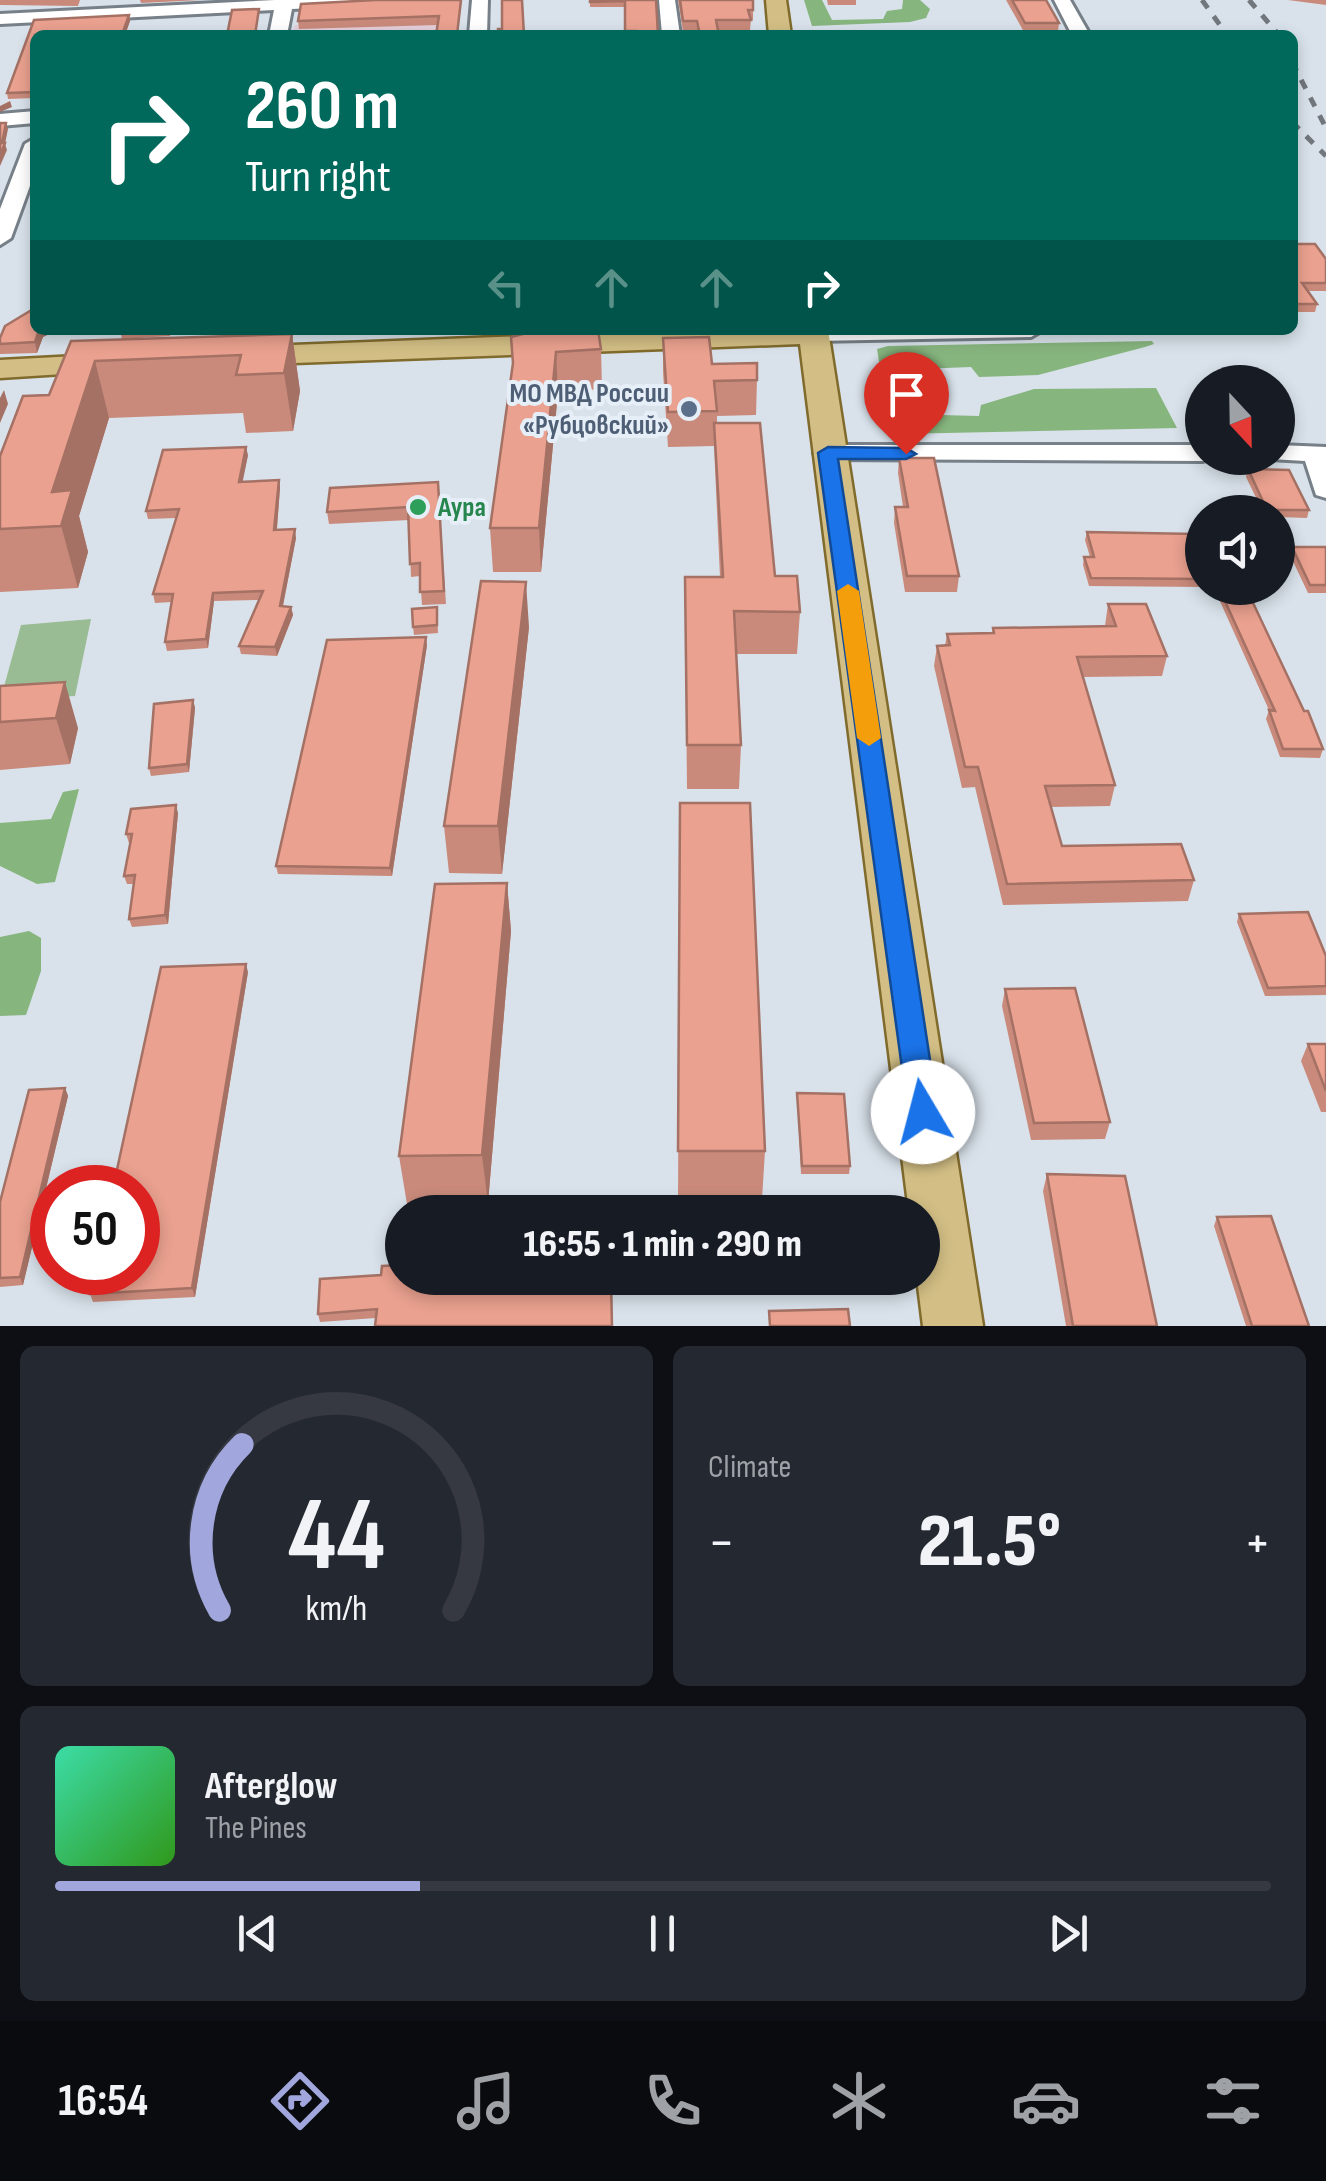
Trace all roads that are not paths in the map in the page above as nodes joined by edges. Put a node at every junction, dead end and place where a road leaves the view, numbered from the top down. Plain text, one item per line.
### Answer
1 (376, 0) edge
2 (480, 0) edge
3 (668, 0) edge
4 (776, 0) edge
5 (1062, 0) edge
6 (284, 1) edge
7 (84, 15) junction
8 (0, 20) edge
9 (79, 30) edge
10 (279, 30) edge
11 (478, 30) edge
12 (671, 30) edge
13 (779, 30) edge
14 (1078, 30) edge
15 (30, 118) edge
16 (0, 120) edge
17 (30, 157) edge
18 (0, 238) edge
19 (652, 335) edge
20 (813, 335) edge
21 (490, 338) edge
22 (208, 358) edge
23 (138, 362) edge
24 (0, 369) edge
25 (828, 453) junction
26 (1185, 453) edge
27 (1295, 453) edge
28 (1326, 488) edge
29 (953, 1326) edge

1 - 6 street
2 - 11 street
3 - 12 street
4 - 13 main road
5 - 14 street
6 - 7 street
6 - 10 street
7 - 8 street
7 - 9 street
15 - 16 street
17 - 18 street
19 - 21 main road
20 - 25 main road
21 - 22 main road
23 - 24 main road
25 - 26 street
25 - 29 main road
27 - 28 street

